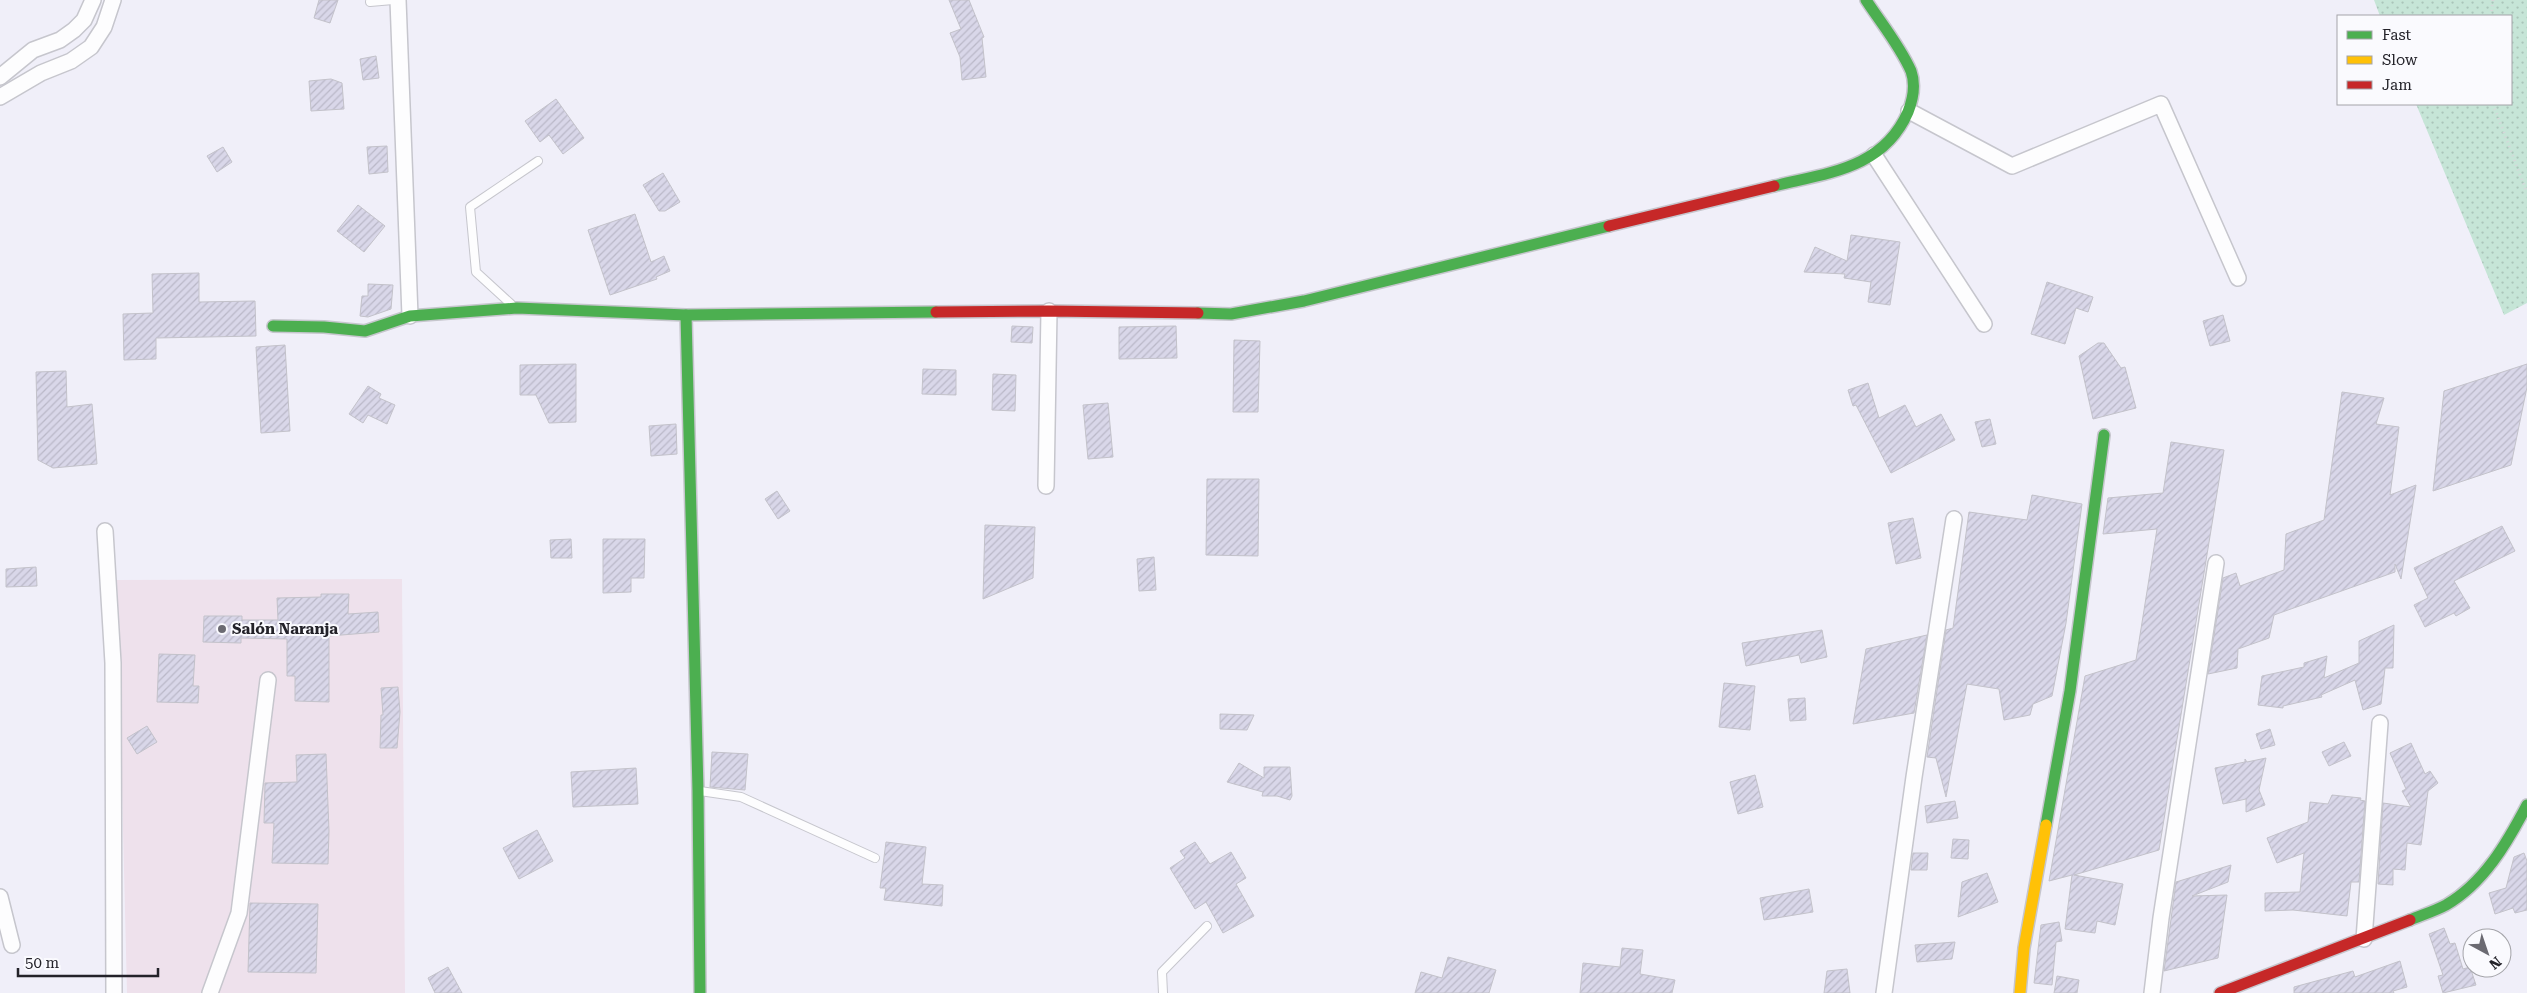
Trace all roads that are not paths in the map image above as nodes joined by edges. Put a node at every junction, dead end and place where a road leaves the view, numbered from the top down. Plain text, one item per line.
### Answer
1 (93, 0) edge
2 (113, 0) edge
3 (393, 0) edge
4 (398, 0) edge
5 (1866, 0) edge
6 (370, 2) dead end
7 (74, 30) junction
8 (91, 47) junction
9 (0, 77) edge
10 (0, 96) edge
11 (1909, 111) junction
12 (1874, 155) junction
13 (538, 161) dead end
14 (2238, 278) dead end
15 (517, 308) junction
16 (1049, 311) junction
17 (686, 315) junction
18 (410, 316) junction
19 (1984, 324) dead end
20 (273, 326) dead end
21 (2104, 435) dead end
22 (1046, 486) dead end
23 (1954, 519) dead end
24 (105, 530) dead end
25 (2216, 563) dead end
26 (268, 680) dead end
27 (2380, 723) dead end
28 (698, 791) junction
29 (2527, 805) edge
30 (875, 858) dead end
31 (0, 897) edge
32 (1207, 926) dead end
33 (2364, 940) junction
34 (12, 945) dead end
35 (114, 993) edge
36 (210, 993) edge
37 (700, 993) edge
38 (1163, 993) edge
39 (1884, 993) edge
40 (2020, 993) edge
41 (2152, 993) edge
42 (2220, 993) edge

1 - 7 street
2 - 8 street
3 - 6 lane
4 - 18 street
5 - 11 street
7 - 8 street
7 - 9 street
8 - 10 street
11 - 12 street
11 - 14 street
12 - 16 street
12 - 19 street
13 - 15 lane
15 - 17 street
15 - 18 street
16 - 17 street
16 - 22 street
17 - 28 street
18 - 20 street
21 - 40 street
23 - 39 street
24 - 35 street
25 - 41 street
26 - 36 street
27 - 33 street
28 - 30 lane
28 - 37 street
29 - 33 street
31 - 34 street
32 - 38 lane
33 - 42 street

